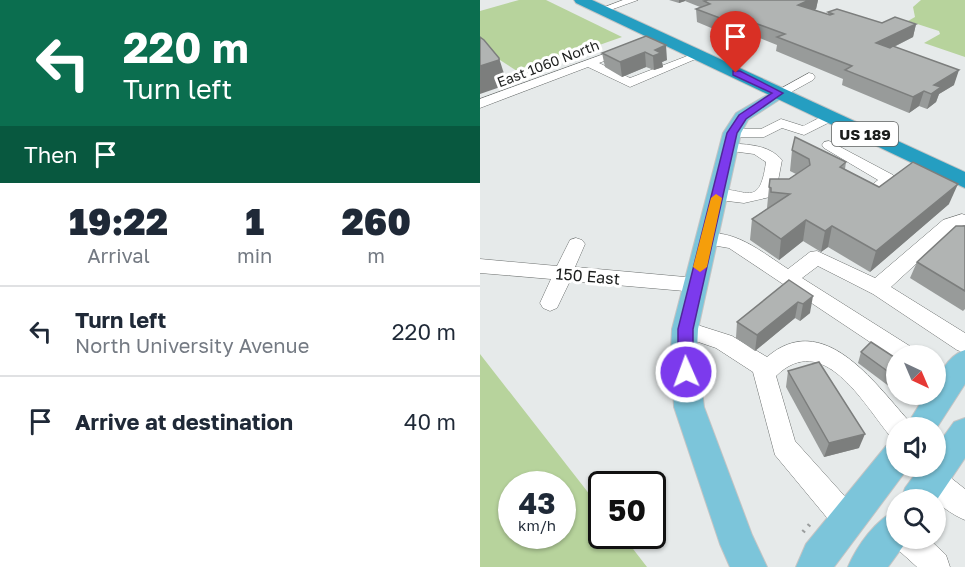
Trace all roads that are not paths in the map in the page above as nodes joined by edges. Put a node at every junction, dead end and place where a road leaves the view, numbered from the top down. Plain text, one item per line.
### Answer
1 (581, 0) edge
2 (633, 0) edge
3 (602, 10) junction
4 (660, 37) junction
5 (699, 55) junction
6 (589, 63) junction
7 (809, 77) dead end
8 (779, 93) junction
9 (480, 104) edge
10 (829, 117) junction
11 (730, 140) junction
12 (830, 145) dead end
13 (965, 181) edge
14 (853, 183) edge
15 (717, 195) junction
16 (964, 220) edge
17 (706, 239) junction
18 (576, 244) dead end
19 (480, 266) edge
20 (562, 273) junction
21 (788, 278) junction
22 (696, 285) junction
23 (877, 288) junction
24 (550, 303) dead end
25 (685, 329) junction
26 (965, 344) edge
27 (891, 345) edge
28 (768, 369) junction
29 (948, 379) edge
30 (889, 417) edge
31 (926, 417) edge
32 (961, 446) edge
33 (886, 471) edge
34 (924, 489) edge
35 (946, 498) edge
36 (965, 506) edge
37 (848, 520) junction
38 (886, 545) edge
39 (920, 549) edge
40 (940, 566) edge
41 (750, 567) edge
42 (814, 567) edge
43 (866, 567) edge

1 - 3 highway, US 189
2 - 3 street
3 - 4 highway, US 189
4 - 5 highway, US 189
4 - 6 street, East 1060 North
5 - 6 street
5 - 8 highway, US 189
6 - 9 street, East 1060 North
7 - 8 street
8 - 10 highway, US 189
8 - 11 main road
10 - 11 street
10 - 13 highway, US 189
11 - 15 main road
11 - 15 street
12 - 14 street
15 - 17 main road
16 - 23 street
17 - 21 street
17 - 22 main road
18 - 20 street
19 - 20 street, 150 East
20 - 22 street, 150 East
20 - 24 street
21 - 23 street
21 - 27 street
22 - 25 main road
23 - 26 street
25 - 28 street
25 - 41 main road
28 - 30 street
28 - 37 street
29 - 31 main road
32 - 34 main road
33 - 37 main road
35 - 36 street
37 - 42 main road
38 - 43 main road
39 - 40 street

